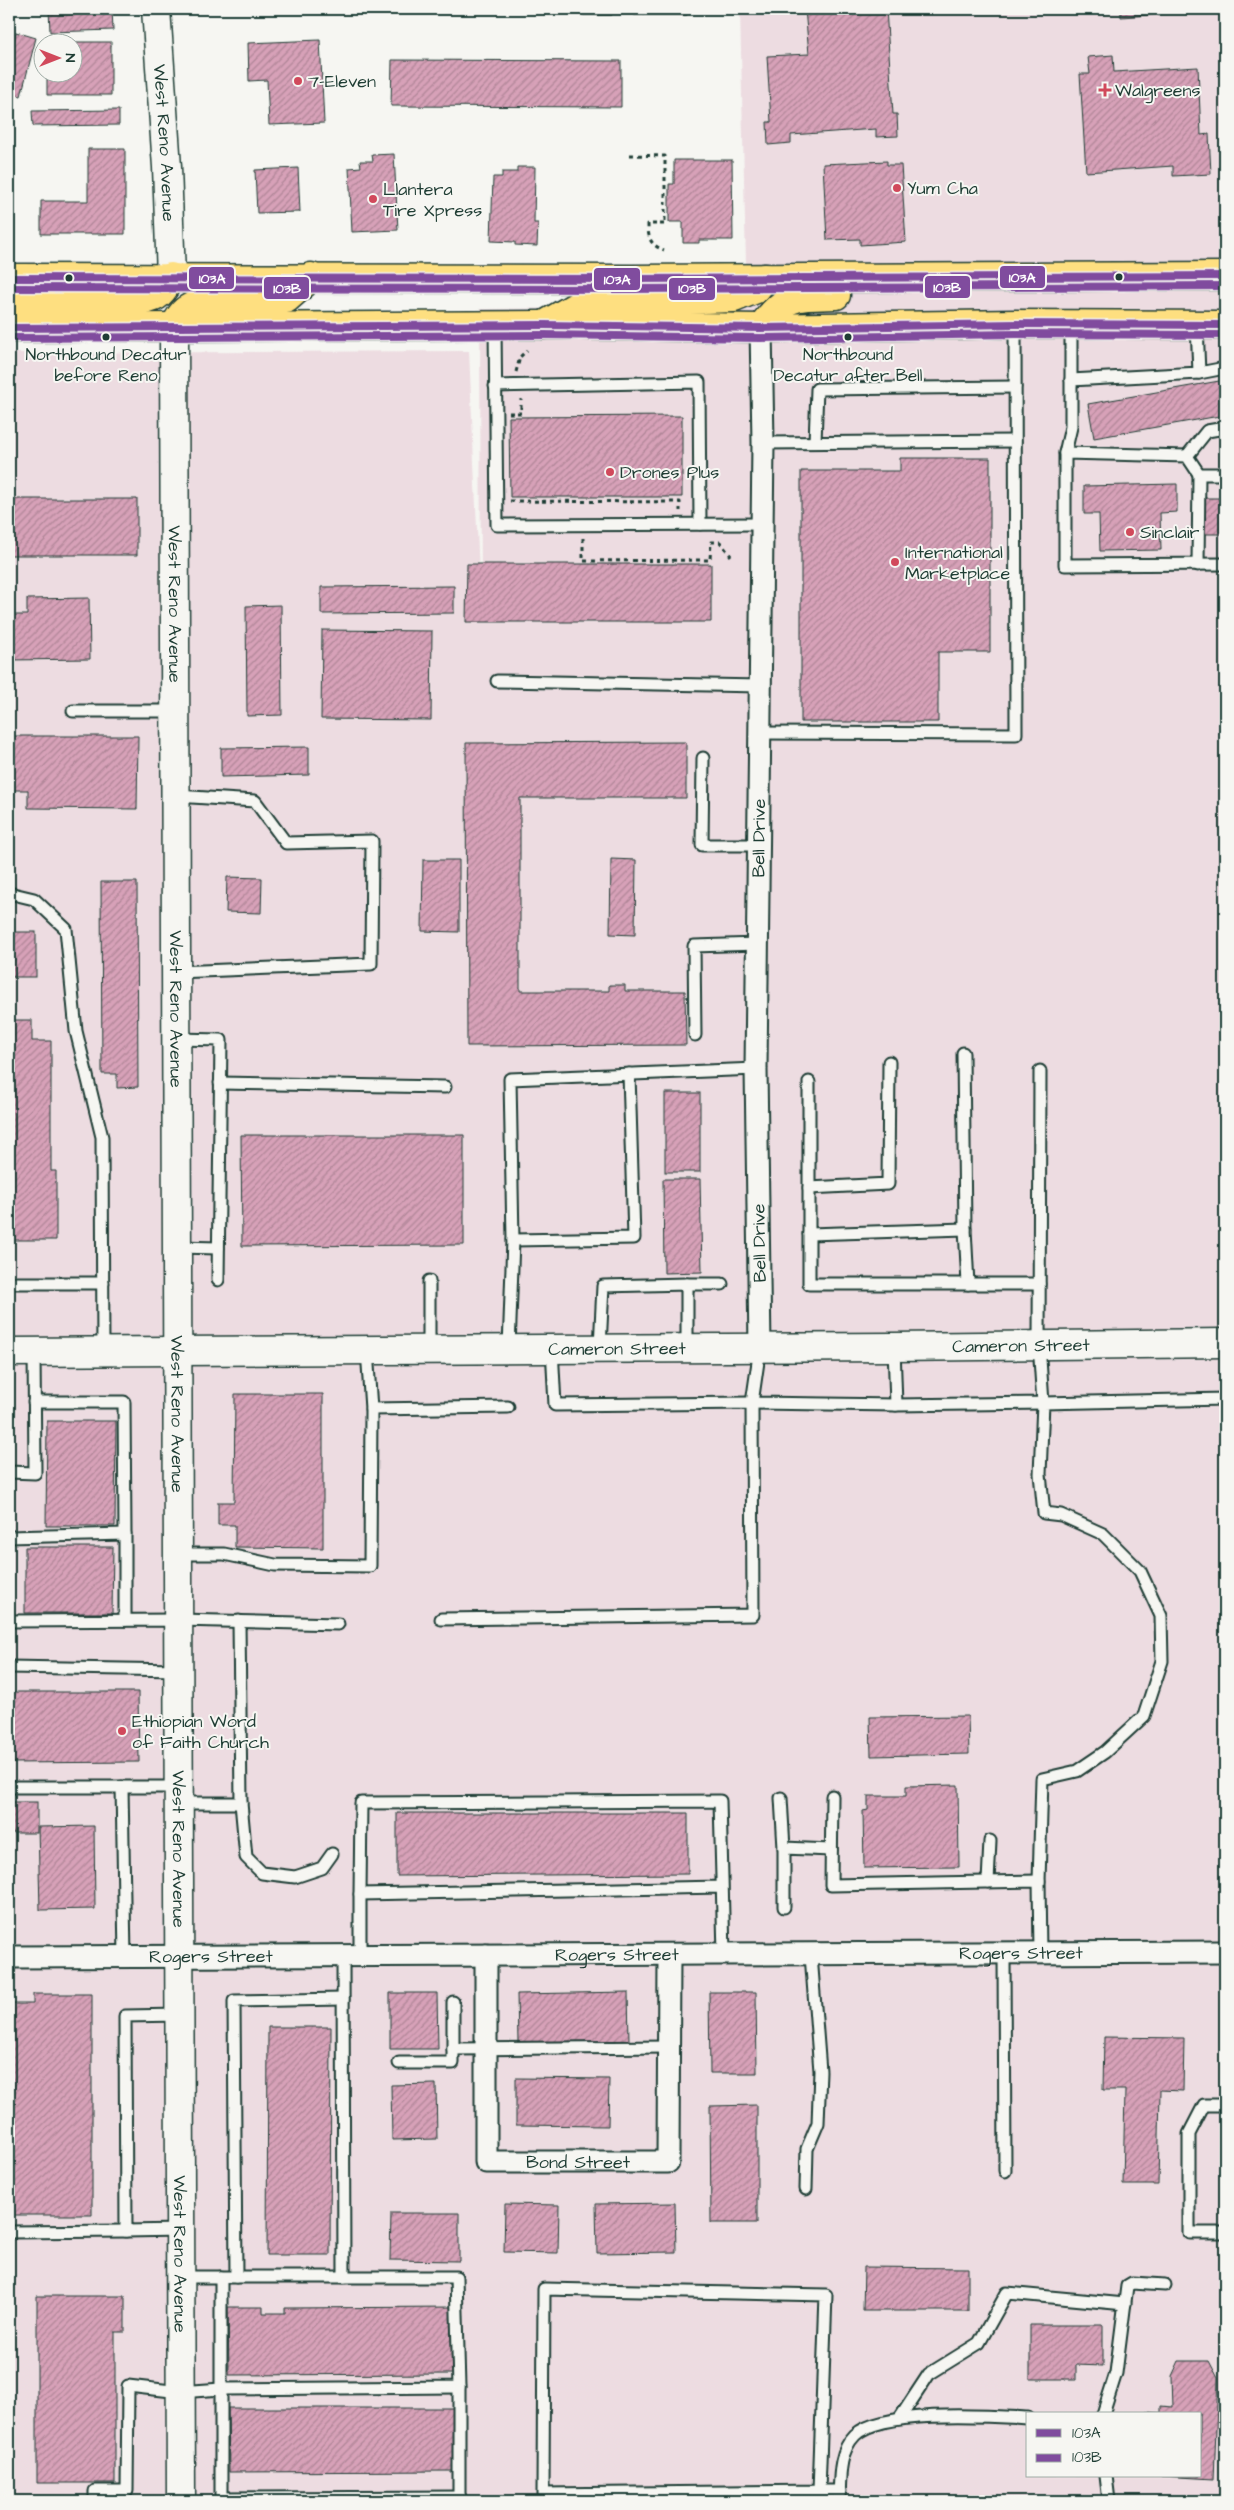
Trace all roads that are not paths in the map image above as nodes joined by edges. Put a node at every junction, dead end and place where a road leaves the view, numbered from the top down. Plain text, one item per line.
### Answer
1 (156, 9) edge
2 (1225, 276) edge
3 (171, 277) junction
4 (311, 277) junction
5 (9, 278) edge
6 (764, 278) junction
7 (923, 278) junction
8 (9, 302) edge
9 (1015, 324) junction
10 (1071, 324) junction
11 (544, 325) junction
12 (1197, 325) junction
13 (1225, 325) edge
14 (495, 326) junction
15 (9, 328) edge
16 (174, 328) junction
17 (761, 328) junction
18 (1225, 368) edge
19 (1199, 373) junction
20 (1071, 380) junction
21 (495, 386) junction
22 (1015, 387) junction
23 (1225, 428) edge
24 (1015, 441) junction
25 (815, 442) junction
26 (763, 443) junction
27 (1065, 453) junction
28 (1187, 456) junction
29 (1200, 474) junction
30 (1225, 474) edge
31 (700, 524) junction
32 (762, 524) junction
33 (1225, 564) edge
34 (1198, 565) junction
35 (497, 681) dead end
36 (760, 686) junction
37 (73, 711) dead end
38 (176, 711) junction
39 (760, 733) junction
40 (703, 758) dead end
41 (176, 796) junction
42 (758, 845) junction
43 (9, 893) edge
44 (758, 944) junction
45 (177, 972) junction
46 (695, 1035) dead end
47 (177, 1039) junction
48 (963, 1053) dead end
49 (889, 1062) dead end
50 (756, 1069) junction
51 (1040, 1071) dead end
52 (629, 1074) junction
53 (809, 1082) dead end
54 (220, 1083) junction
55 (445, 1087) dead end
56 (809, 1188) junction
57 (964, 1229) junction
58 (809, 1234) junction
59 (512, 1240) junction
60 (178, 1247) junction
61 (218, 1248) junction
62 (218, 1280) dead end
63 (429, 1281) dead end
64 (9, 1283) edge
65 (103, 1283) junction
66 (688, 1284) junction
67 (722, 1284) dead end
68 (968, 1284) junction
69 (1039, 1284) junction
70 (1225, 1343) edge
71 (1039, 1344) junction
72 (687, 1347) junction
73 (894, 1347) junction
74 (429, 1348) junction
75 (509, 1348) junction
76 (552, 1348) junction
77 (600, 1348) junction
78 (760, 1348) junction
79 (367, 1349) junction
80 (179, 1351) junction
81 (21, 1352) edge
82 (103, 1352) junction
83 (1225, 1399) edge
84 (34, 1402) junction
85 (1044, 1402) junction
86 (752, 1403) junction
87 (896, 1405) junction
88 (508, 1407) dead end
89 (371, 1409) junction
90 (9, 1472) edge
91 (126, 1534) junction
92 (9, 1537) edge
93 (179, 1554) junction
94 (441, 1619) dead end
95 (126, 1620) junction
96 (179, 1620) junction
97 (9, 1621) edge
98 (239, 1621) junction
99 (338, 1624) dead end
100 (9, 1667) edge
101 (179, 1670) junction
102 (9, 1787) edge
103 (122, 1787) junction
104 (179, 1795) junction
105 (832, 1796) dead end
106 (781, 1798) dead end
107 (241, 1803) junction
108 (990, 1841) dead end
109 (784, 1848) junction
110 (831, 1850) junction
111 (332, 1854) dead end
112 (1039, 1881) junction
113 (988, 1882) junction
114 (722, 1887) junction
115 (360, 1894) junction
116 (784, 1907) dead end
117 (1225, 1952) edge
118 (1004, 1953) junction
119 (1040, 1953) junction
120 (724, 1954) junction
121 (486, 1955) junction
122 (669, 1955) junction
123 (811, 1955) junction
124 (180, 1956) junction
125 (351, 1956) junction
126 (9, 1957) edge
127 (125, 1957) junction
128 (343, 1999) junction
129 (453, 2002) dead end
130 (180, 2015) junction
131 (668, 2048) junction
132 (453, 2049) junction
133 (486, 2049) junction
134 (399, 2063) dead end
135 (1225, 2105) edge
136 (1005, 2171) dead end
137 (806, 2189) dead end
138 (180, 2230) junction
139 (126, 2231) junction
140 (9, 2232) edge
141 (1225, 2233) edge
142 (180, 2277) junction
143 (221, 2277) junction
144 (236, 2277) junction
145 (344, 2278) junction
146 (1165, 2285) dead end
147 (1125, 2304) junction
148 (459, 2387) junction
149 (221, 2389) junction
150 (180, 2392) junction
151 (1105, 2412) edge
152 (900, 2418) junction
153 (1026, 2418) edge
154 (1106, 2478) edge
155 (819, 2491) junction
156 (839, 2496) edge
157 (460, 2499) edge
158 (95, 2501) edge
159 (180, 2501) edge
160 (1109, 2501) edge

1 - 3 street, West Reno Avenue
2 - 7 main road
3 - 4 main road
3 - 5 main road
3 - 8 main road
4 - 6 main road
4 - 16 main road
6 - 7 main road
6 - 11 main road
7 - 17 main road
9 - 10 main road
9 - 17 main road
9 - 22 lane
10 - 12 main road
10 - 20 lane
11 - 14 main road
11 - 17 main road
12 - 13 main road
12 - 19 lane
14 - 16 main road
14 - 21 lane
15 - 16 main road
16 - 38 street, West Reno Avenue
17 - 26 street, Bell Drive
18 - 19 lane
19 - 20 lane
20 - 27 lane
21 - 31 lane
21 - 31 lane
22 - 24 lane
22 - 25 lane
23 - 28 lane
24 - 25 lane
24 - 39 lane
25 - 26 lane
26 - 32 street, Bell Drive
27 - 28 lane
27 - 34 lane
28 - 29 lane
29 - 30 lane
29 - 34 lane
31 - 32 lane
32 - 36 street, Bell Drive
33 - 34 lane
35 - 36 lane
36 - 39 street, Bell Drive
37 - 38 lane
38 - 41 street, West Reno Avenue
39 - 42 street, Bell Drive
40 - 42 lane
41 - 45 street, West Reno Avenue
41 - 45 lane
42 - 44 street, Bell Drive
43 - 65 lane
44 - 46 lane
44 - 50 street, Bell Drive
45 - 47 street, West Reno Avenue
47 - 54 lane
47 - 60 street, West Reno Avenue
48 - 57 lane
49 - 56 lane
50 - 52 lane
50 - 78 street, Bell Drive
51 - 69 lane
52 - 59 lane
52 - 59 lane
53 - 56 lane
54 - 55 lane
54 - 61 lane
56 - 58 lane
57 - 58 lane
57 - 68 lane
58 - 68 lane
59 - 75 lane
60 - 61 lane
60 - 80 street, West Reno Avenue
61 - 62 lane
63 - 74 lane
64 - 65 lane
65 - 82 lane
66 - 67 lane
66 - 72 lane
66 - 77 lane
68 - 69 lane
69 - 71 lane
70 - 71 street, Cameron Street
71 - 73 street, Cameron Street
71 - 85 lane
72 - 77 street, Cameron Street
72 - 78 street, Cameron Street
73 - 78 street, Cameron Street
73 - 87 lane
74 - 75 street, Cameron Street
74 - 79 street, Cameron Street
75 - 76 street, Cameron Street
76 - 77 street, Cameron Street
76 - 86 lane
78 - 86 lane
79 - 80 street, Cameron Street
79 - 89 lane
80 - 82 street, Cameron Street
80 - 93 street, West Reno Avenue
81 - 82 street, Cameron Street
81 - 84 lane
83 - 85 lane
84 - 90 lane
84 - 91 lane
85 - 87 lane
85 - 112 lane
86 - 87 lane
86 - 94 lane
88 - 89 lane
89 - 93 lane
91 - 92 lane
91 - 95 lane
93 - 96 street, West Reno Avenue
95 - 96 lane
95 - 97 lane
96 - 98 lane
96 - 101 street, West Reno Avenue
98 - 99 lane
98 - 107 lane
100 - 101 lane
101 - 104 street, West Reno Avenue
102 - 103 lane
103 - 104 lane
103 - 127 lane
104 - 107 lane
104 - 124 street, West Reno Avenue
105 - 110 lane
106 - 109 lane
107 - 111 lane
108 - 113 lane
109 - 110 lane
109 - 116 lane
110 - 113 lane
112 - 113 lane
112 - 119 lane
114 - 115 lane
114 - 115 lane
114 - 120 lane
115 - 125 lane
117 - 119 street, Rogers Street
118 - 119 street, Rogers Street
118 - 123 street, Rogers Street
118 - 136 lane
120 - 122 street, Rogers Street
120 - 123 street, Rogers Street
121 - 122 street, Rogers Street
121 - 125 street, Rogers Street
121 - 133 street, Bond Street
122 - 131 street, Bond Street
123 - 137 lane
124 - 125 street, Rogers Street
124 - 127 street, Rogers Street
124 - 130 street, West Reno Avenue
125 - 128 lane
126 - 127 street, Rogers Street
128 - 144 lane
128 - 145 lane
129 - 132 lane
130 - 138 street, West Reno Avenue
130 - 139 lane
131 - 133 lane
131 - 133 street, Bond Street
132 - 133 lane
132 - 134 lane
135 - 141 lane
138 - 139 lane
138 - 142 street, West Reno Avenue
139 - 140 lane
142 - 143 lane
142 - 150 street, West Reno Avenue
143 - 144 lane
143 - 149 lane
144 - 145 lane
145 - 148 lane
146 - 147 lane
147 - 151 lane
147 - 152 lane
148 - 149 lane
148 - 157 lane
149 - 150 lane
149 - 157 lane
150 - 158 lane
150 - 159 street, West Reno Avenue
152 - 153 lane
152 - 156 lane
154 - 160 lane
155 - 155 lane
155 - 156 lane

